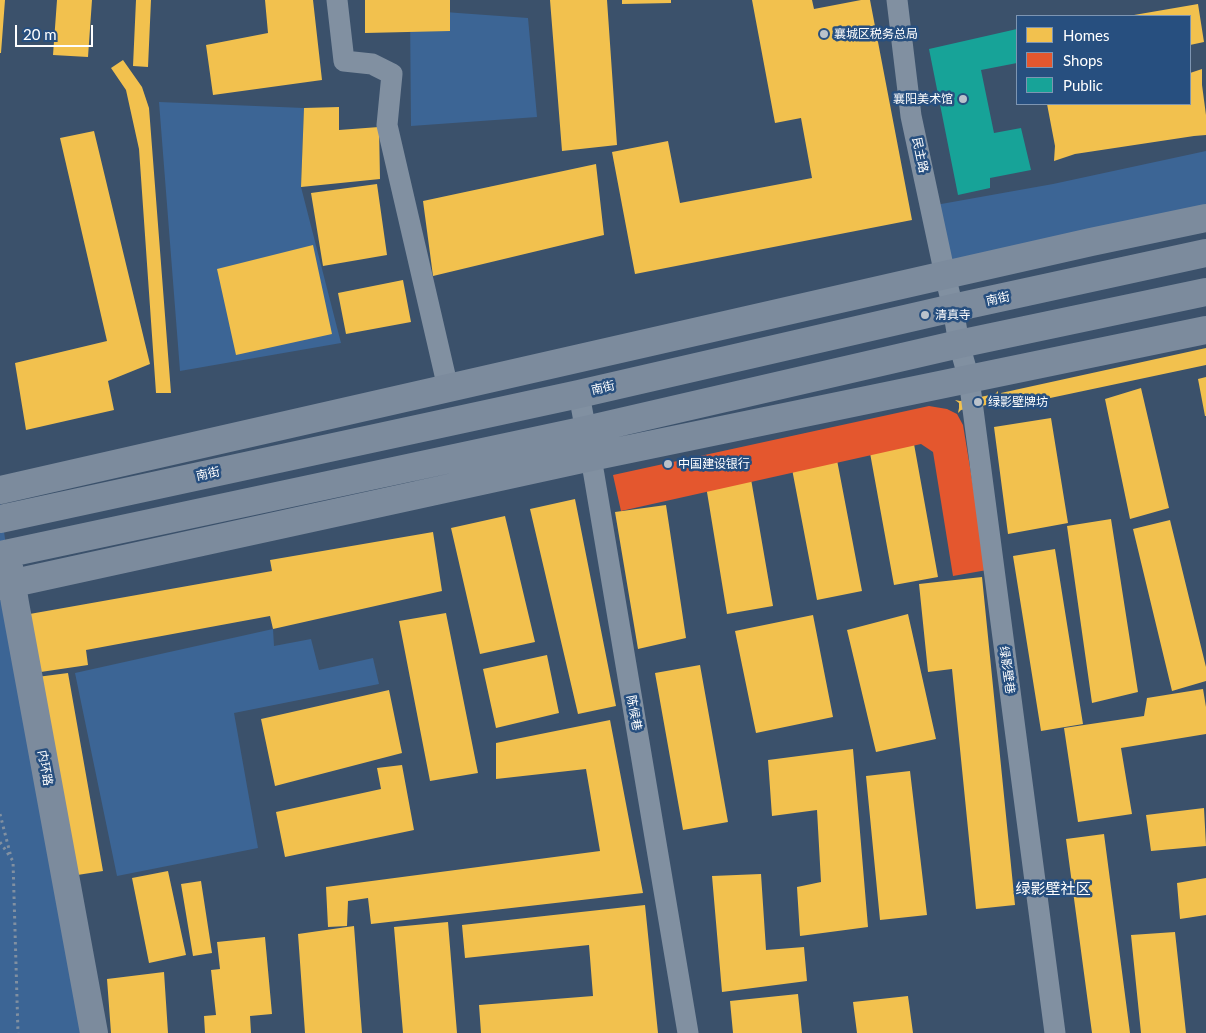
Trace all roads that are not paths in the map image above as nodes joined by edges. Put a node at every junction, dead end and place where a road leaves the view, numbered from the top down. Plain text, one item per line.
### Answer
1 (337, 0) edge
2 (897, 0) edge
3 (1206, 218) edge
4 (1206, 253) edge
5 (944, 275) junction
6 (1206, 292) edge
7 (953, 308) junction
8 (1206, 330) edge
9 (959, 344) junction
10 (969, 379) junction
11 (448, 388) junction
12 (579, 394) junction
13 (586, 430) junction
14 (591, 457) junction
15 (0, 490) edge
16 (1, 513) edge
17 (4, 555) edge
18 (6, 585) edge
19 (94, 1033) edge
20 (688, 1033) edge
21 (1055, 1033) edge

1 - 11 street
2 - 5 street, 民主路
3 - 5 street
4 - 7 street, 南街
5 - 7 street, 民主路
5 - 11 street
6 - 9 street
7 - 9 street, 绿影壁巷
7 - 12 street, 南街
8 - 10 street
9 - 10 street, 绿影壁巷
9 - 13 street
10 - 14 street
10 - 21 street, 绿影壁巷
11 - 15 street
12 - 13 street, 陈候巷
12 - 16 street, 南街
13 - 14 street, 陈候巷
13 - 17 street
14 - 18 street
14 - 20 street, 陈候巷
16 - 17 street, 内环路
17 - 18 street, 内环路
18 - 19 street, 内环路

